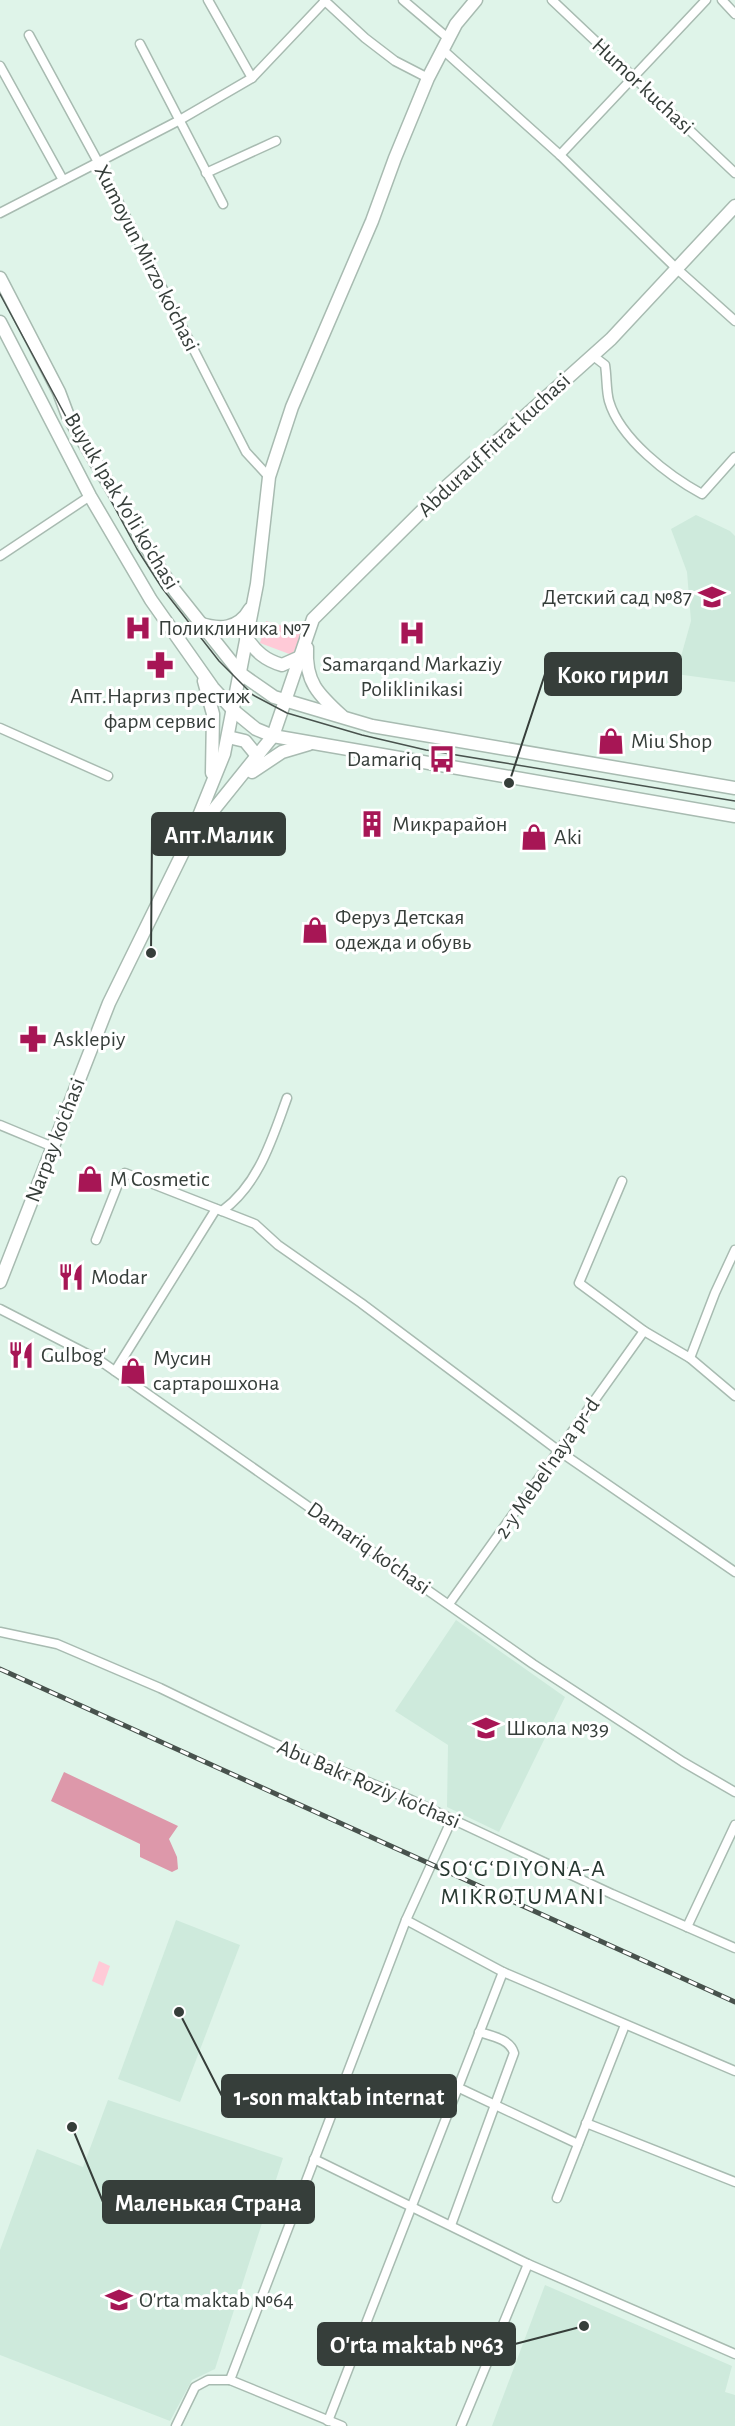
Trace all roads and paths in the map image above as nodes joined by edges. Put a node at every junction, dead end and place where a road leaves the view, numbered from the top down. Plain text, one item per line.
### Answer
1 (208, 0) edge
2 (325, 0) edge
3 (403, 0) edge
4 (476, 0) edge
5 (552, 0) edge
6 (706, 0) edge
7 (722, 0) edge
8 (735, 14) edge
9 (28, 35) dead end
10 (140, 44) dead end
11 (446, 44) junction
12 (0, 66) edge
13 (634, 77) junction
14 (252, 78) junction
15 (428, 78) junction
16 (178, 121) junction
17 (276, 141) dead end
18 (560, 155) junction
19 (98, 162) junction
20 (206, 173) junction
21 (735, 173) edge
22 (63, 180) junction
23 (223, 204) dead end
24 (735, 206) edge
25 (0, 213) edge
26 (676, 268) junction
27 (0, 278) edge
28 (735, 321) edge
29 (0, 322) edge
30 (592, 355) junction
31 (735, 457) edge
32 (269, 477) junction
33 (90, 496) junction
34 (0, 556) edge
35 (253, 603) junction
36 (199, 623) junction
37 (308, 634) junction
38 (246, 637) junction
39 (300, 657) junction
40 (201, 671) junction
41 (241, 674) junction
42 (284, 702) junction
43 (234, 711) junction
44 (346, 719) junction
45 (0, 728) edge
46 (273, 736) junction
47 (228, 737) junction
48 (314, 744) junction
49 (258, 757) junction
50 (108, 776) dead end
51 (232, 788) junction
52 (210, 789) junction
53 (735, 789) edge
54 (735, 816) edge
55 (190, 838) junction
56 (287, 1098) dead end
57 (0, 1125) edge
58 (53, 1147) junction
59 (622, 1181) dead end
60 (219, 1210) junction
61 (96, 1240) dead end
62 (735, 1250) edge
63 (0, 1282) edge
64 (0, 1309) edge
65 (644, 1331) junction
66 (690, 1358) junction
67 (115, 1371) junction
68 (735, 1396) edge
69 (559, 1451) junction
70 (735, 1572) edge
71 (449, 1605) junction
72 (0, 1632) edge
73 (735, 1792) edge
74 (452, 1819) junction
75 (735, 1825) edge
76 (406, 1920) junction
77 (687, 1927) junction
78 (735, 1948) edge
79 (502, 1972) junction
80 (626, 2025) junction
81 (479, 2032) junction
82 (735, 2071) edge
83 (457, 2087) junction
84 (495, 2105) junction
85 (586, 2123) junction
86 (578, 2144) junction
87 (314, 2159) junction
88 (735, 2182) edge
89 (557, 2199) dead end
90 (410, 2205) junction
91 (451, 2225) junction
92 (528, 2264) junction
93 (735, 2354) edge
94 (230, 2380) junction
95 (328, 2421) junction
96 (176, 2426) edge
97 (342, 2426) edge
98 (461, 2426) edge

1 - 14 street
2 - 14 street
2 - 15 street
3 - 11 street
4 - 11 main road
5 - 13 street, Humor kuchasi
6 - 13 street
7 - 8 street
9 - 19 street, Xumoyun Mirzo ko'chasi
10 - 16 street
11 - 15 main road, Narpay ko'chasi
11 - 18 street
12 - 22 street
13 - 18 street
13 - 21 street, Humor kuchasi
14 - 16 street
15 - 32 main road, Narpay ko'chasi
16 - 19 street
16 - 20 street
17 - 20 street
18 - 26 street
19 - 22 street
19 - 32 street, Xumoyun Mirzo ko'chasi
20 - 23 street
22 - 25 street
24 - 26 main road, Abdurauf Fitrat kuchasi
26 - 28 street
26 - 30 main road, Abdurauf Fitrat kuchasi
27 - 36 main road, Buyuk Ipak Yo'li ko'chasi
29 - 33 main road, Buyuk Ipak Yo'li ko'chasi
30 - 31 street
30 - 37 main road, Abdurauf Fitrat kuchasi
32 - 35 main road, Narpay ko'chasi
33 - 34 street
33 - 40 main road, Buyuk Ipak Yo'li ko'chasi
35 - 36 main road
35 - 38 main road, Narpay ko'chasi
36 - 41 main road, Buyuk Ipak Yo'li ko'chasi
37 - 39 main road, Abdurauf Fitrat kuchasi
37 - 44 main road
38 - 39 main road
38 - 41 main road, Narpay ko'chasi
39 - 42 main road, Abdurauf Fitrat kuchasi
40 - 43 main road, Buyuk Ipak Yo'li ko'chasi
40 - 52 main road
41 - 42 main road, Buyuk Ipak Yo'li ko'chasi
41 - 43 main road, Narpay ko'chasi
42 - 44 main road, Buyuk Ipak Yo'li ko'chasi
42 - 46 main road, Narpay ko'chasi
43 - 46 main road, Buyuk Ipak Yo'li ko'chasi
43 - 47 main road, Narpay ko'chasi
44 - 53 main road, Buyuk Ipak Yo'li ko'chasi
45 - 50 street
46 - 48 main road, Buyuk Ipak Yo'li ko'chasi
46 - 49 main road, Narpay ko'chasi
47 - 49 main road
47 - 52 main road, Narpay ko'chasi
48 - 51 main road
48 - 54 main road, Buyuk Ipak Yo'li ko'chasi
49 - 51 main road, Narpay ko'chasi
51 - 55 main road, Narpay ko'chasi
52 - 55 main road, Narpay ko'chasi
55 - 58 main road, Narpay ko'chasi
56 - 60 street
57 - 58 street
58 - 63 main road, Narpay ko'chasi
59 - 65 street
60 - 61 street
60 - 67 street
60 - 69 street
62 - 66 street
64 - 67 street, Damariq ko'chasi
65 - 66 street
65 - 69 street, 2-y Mebel'naya pr-d
66 - 68 street
67 - 71 street, Damariq ko'chasi
69 - 70 street
69 - 71 street, 2-y Mebel'naya pr-d
71 - 73 street, Damariq ko'chasi
72 - 74 street, Abu Bakr Roziy ko'chasi
74 - 76 street
74 - 77 street, Abu Bakr Roziy ko'chasi
75 - 77 street
76 - 79 street
76 - 87 street
77 - 78 street, Abu Bakr Roziy ko'chasi
79 - 80 street
79 - 81 street
80 - 82 street
80 - 85 street
81 - 83 street
81 - 84 street
83 - 84 street
83 - 90 street
84 - 86 street
84 - 91 street
85 - 86 street
85 - 88 street
86 - 89 street
87 - 90 street
87 - 94 street
90 - 91 street
90 - 95 street
91 - 92 street
92 - 93 street
92 - 98 street
94 - 95 street
94 - 96 street
95 - 97 street

